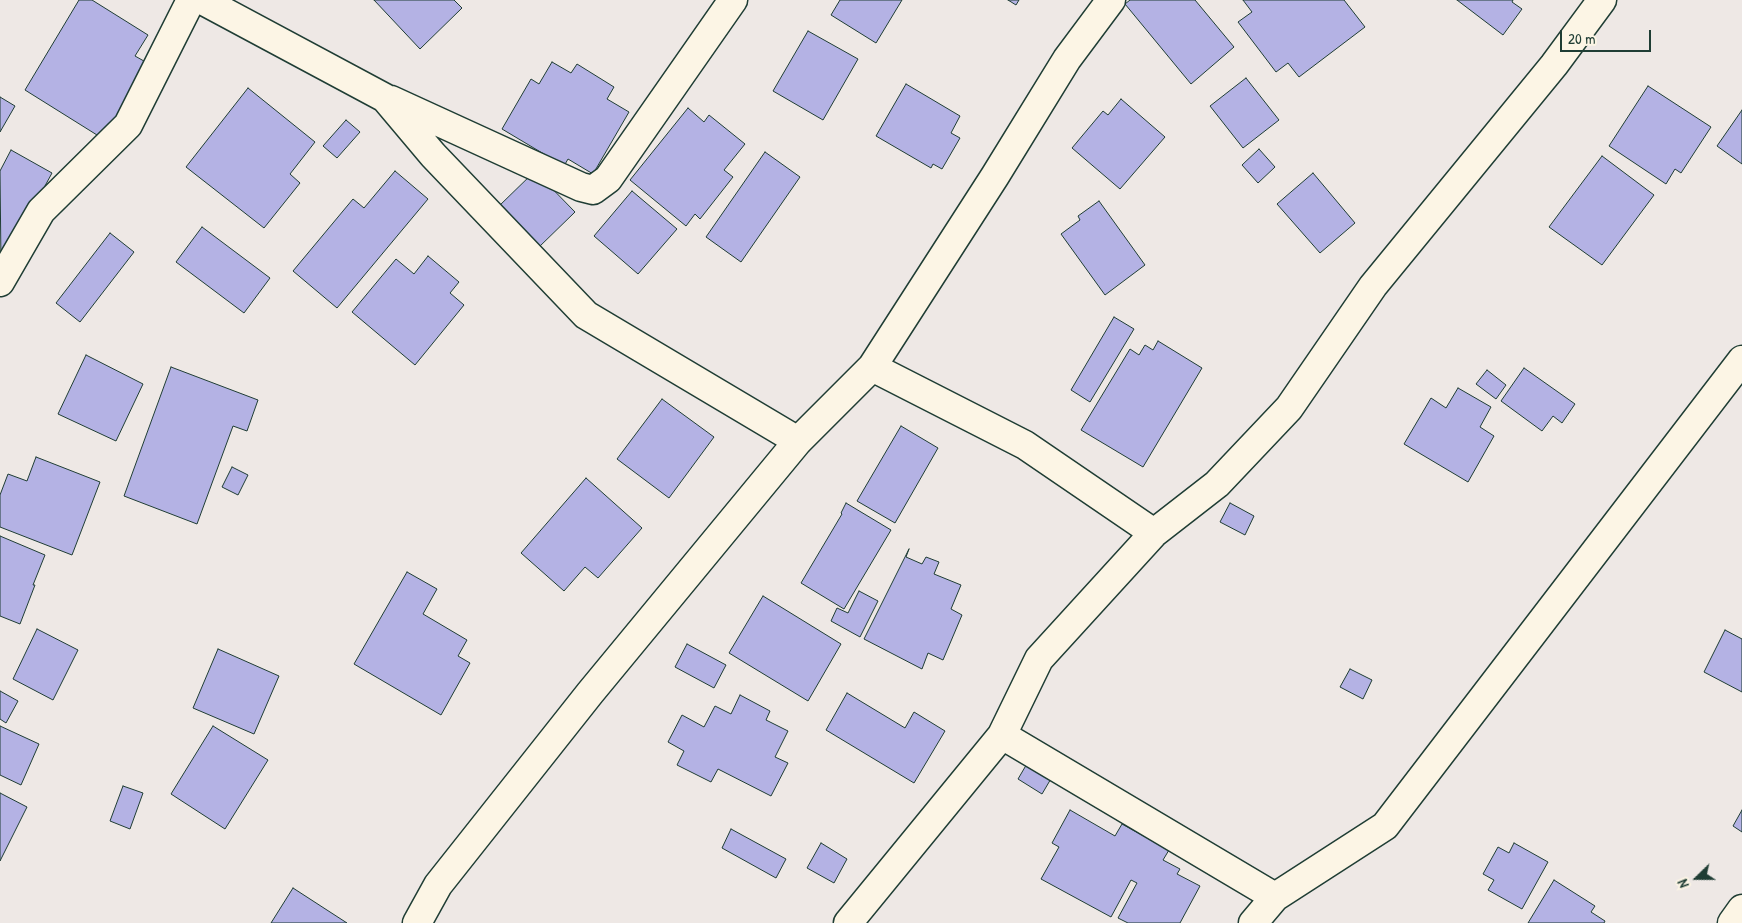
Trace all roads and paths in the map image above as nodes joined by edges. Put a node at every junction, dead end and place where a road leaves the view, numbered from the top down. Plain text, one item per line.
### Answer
1 (190, 0) edge
2 (202, 0) edge
3 (733, 0) edge
4 (1111, 0) edge
5 (1602, 0) edge
6 (385, 98) junction
7 (0, 282) edge
8 (1742, 360) edge
9 (872, 367) junction
10 (798, 441) junction
11 (1154, 533) junction
12 (1002, 735) junction
13 (1275, 897) junction
14 (1742, 909) edge
15 (417, 923) edge
16 (848, 923) edge
17 (1253, 923) edge
18 (1732, 923) edge

1 - 7 street
2 - 6 street
3 - 6 street
4 - 9 street
5 - 11 street
6 - 10 street
8 - 13 street
9 - 10 street
9 - 11 street
10 - 15 street
11 - 12 street
12 - 13 street
12 - 16 street
13 - 17 street
14 - 18 street

